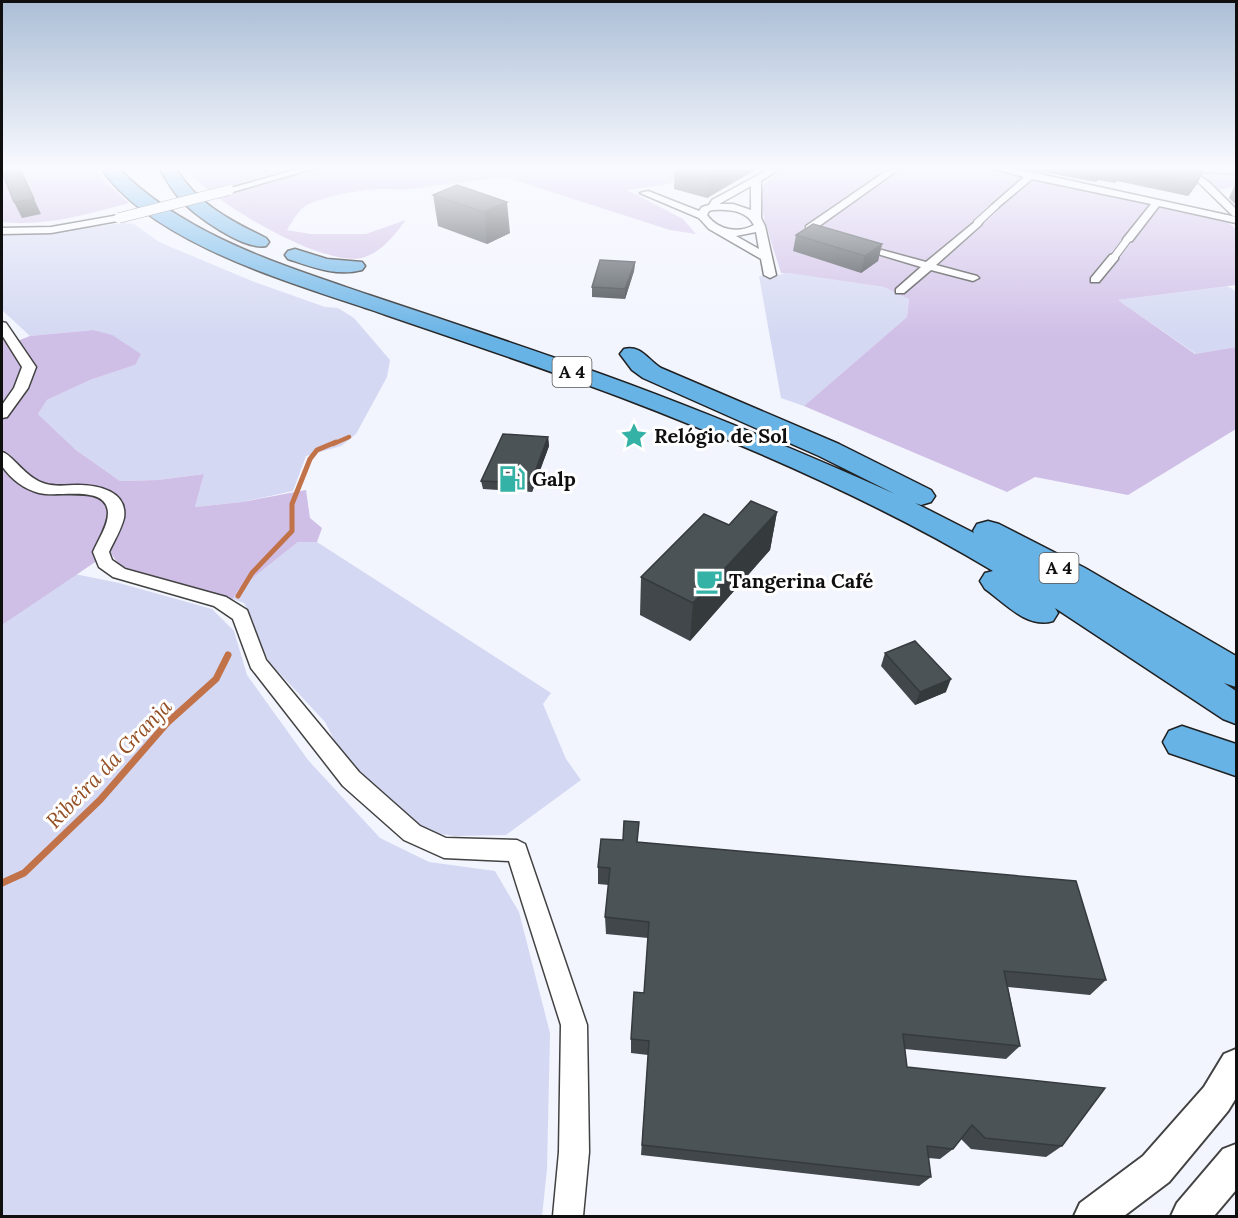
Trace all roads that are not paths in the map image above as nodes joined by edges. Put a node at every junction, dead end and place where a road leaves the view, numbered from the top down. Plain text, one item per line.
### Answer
1 (86, 224) edge
2 (177, 224) edge
3 (224, 224) edge
4 (709, 224) edge
5 (757, 224) edge
6 (758, 224) edge
7 (816, 224) edge
8 (976, 224) edge
9 (1140, 224) edge
10 (718, 229) junction
11 (2, 231) edge
12 (1128, 239) joint
13 (273, 249) junction
14 (766, 257) junction
15 (1114, 257) joint
16 (355, 266) dead end
17 (929, 266) junction
18 (770, 274) dead end
19 (973, 278) dead end
20 (1095, 280) dead end
21 (900, 291) dead end
22 (2, 326) edge
23 (632, 354) dead end
24 (714, 402) junction
25 (2, 414) edge
26 (2, 456) edge
27 (827, 476) junction
28 (1041, 613) dead end
29 (1236, 673) edge
30 (1236, 709) edge
31 (1182, 742) dead end
32 (1236, 760) edge
33 (1236, 1066) edge
34 (1236, 1162) edge
35 (568, 1216) edge
36 (1092, 1216) edge
37 (1190, 1216) edge

1 - 11 street, bridge
2 - 27 highway, A 4
3 - 13 highway, A 4
4 - 10 street
5 - 10 street
6 - 14 street
7 - 17 street
8 - 17 street
9 - 12 street
10 - 14 street
12 - 15 street
13 - 16 highway
13 - 24 highway, A 4
14 - 18 street
15 - 20 street
17 - 19 street
17 - 21 street
22 - 25 street
23 - 24 highway
24 - 29 highway, A 4
26 - 35 street
27 - 28 highway
27 - 30 highway, A 4
31 - 32 highway
33 - 36 street
34 - 37 street

